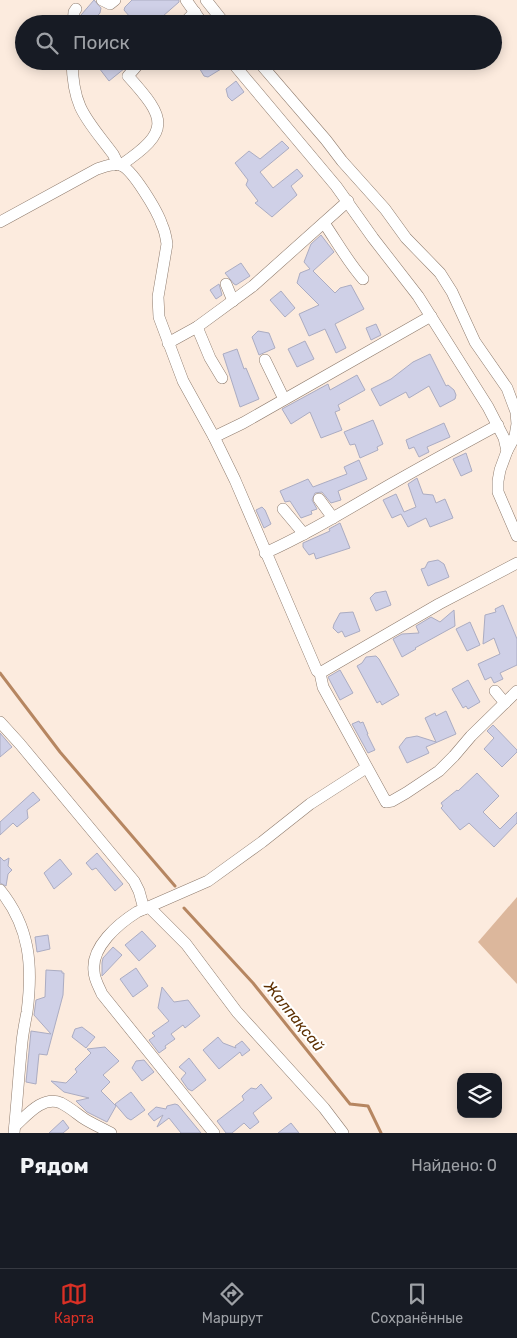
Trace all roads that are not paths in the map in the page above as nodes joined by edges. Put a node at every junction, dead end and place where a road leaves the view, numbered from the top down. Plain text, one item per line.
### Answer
1 (102, 0) edge
2 (115, 0) edge
3 (186, 0) edge
4 (206, 0) edge
5 (76, 10) dead end
6 (195, 12) junction
7 (74, 15) edge
8 (192, 15) edge
9 (197, 15) edge
10 (218, 15) edge
11 (73, 70) edge
12 (133, 70) edge
13 (239, 70) edge
14 (266, 70) edge
15 (342, 162) junction
16 (117, 165) junction
17 (336, 186) junction
18 (348, 201) junction
19 (0, 222) edge
20 (324, 222) junction
21 (363, 280) dead end
22 (226, 284) dead end
23 (233, 301) junction
24 (431, 316) junction
25 (197, 326) junction
26 (168, 343) junction
27 (265, 360) dead end
28 (222, 378) dead end
29 (284, 399) junction
30 (498, 425) junction
31 (214, 437) junction
32 (507, 451) junction
33 (319, 499) dead end
34 (283, 509) dead end
35 (333, 518) junction
36 (304, 534) junction
37 (517, 536) edge
38 (265, 553) junction
39 (517, 564) edge
40 (320, 672) junction
41 (495, 690) dead end
42 (517, 691) edge
43 (505, 704) junction
44 (0, 722) edge
45 (366, 768) junction
46 (0, 890) edge
47 (146, 908) junction
48 (15, 1130) edge
49 (111, 1133) edge
50 (214, 1133) edge
51 (342, 1133) edge

1 - 2 street
3 - 6 street
4 - 10 street
5 - 7 street
6 - 8 street
6 - 9 street
11 - 16 street
12 - 16 street
13 - 17 street
14 - 15 street
15 - 17 street
15 - 32 street
16 - 19 street
16 - 26 street
17 - 18 street
18 - 20 street
18 - 24 street
20 - 21 street
20 - 23 street
22 - 23 street
23 - 25 street
24 - 29 street
24 - 30 street
25 - 26 street
25 - 28 street
26 - 31 street
27 - 29 street
29 - 31 street
30 - 32 street
30 - 35 street
31 - 38 street
32 - 37 street
33 - 35 street
34 - 36 street
35 - 36 street
36 - 38 street
38 - 40 street
39 - 40 street
40 - 45 street
41 - 43 street
42 - 43 street
43 - 45 street
44 - 47 street
45 - 47 street
46 - 48 street
47 - 50 street
47 - 51 street
48 - 49 street

